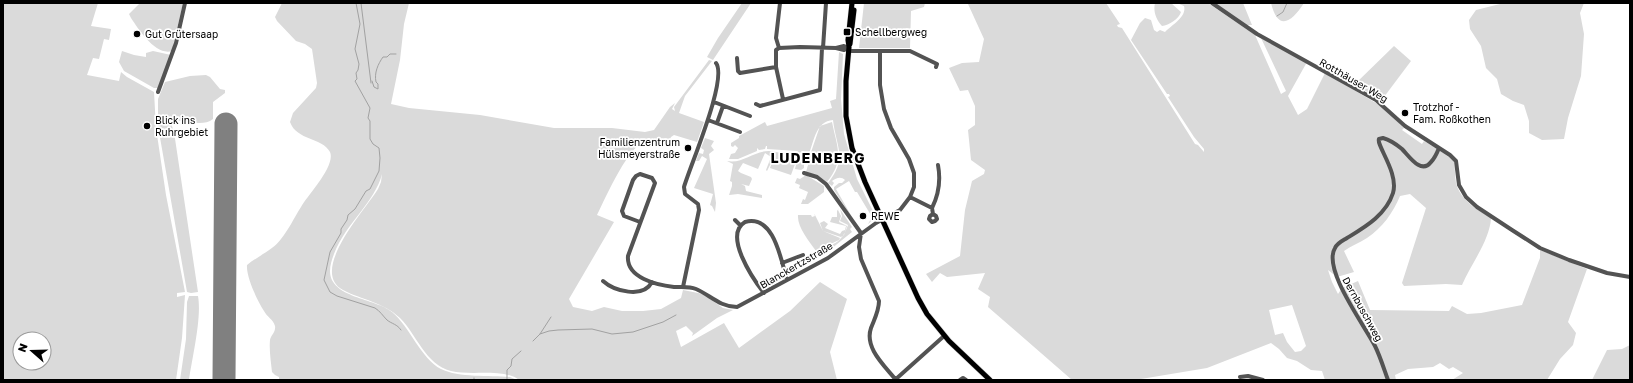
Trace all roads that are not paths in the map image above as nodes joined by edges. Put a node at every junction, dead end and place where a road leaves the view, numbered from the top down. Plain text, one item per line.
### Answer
1 (185, 3) edge
2 (780, 3) edge
3 (826, 3) edge
4 (852, 3) edge
5 (855, 3) edge
6 (1212, 3) edge
7 (779, 48) junction
8 (822, 48) junction
9 (848, 49) junction
10 (880, 51) junction
11 (737, 58) dead end
12 (716, 64) dead end
13 (776, 67) junction
14 (936, 67) dead end
15 (158, 92) dead end
16 (783, 99) junction
17 (714, 102) junction
18 (756, 104) dead end
19 (723, 106) junction
20 (750, 116) dead end
21 (708, 120) junction
22 (717, 123) junction
23 (740, 132) dead end
24 (1439, 148) junction
25 (938, 165) dead end
26 (804, 173) dead end
27 (910, 198) junction
28 (932, 208) junction
29 (933, 214) dead end
30 (882, 219) junction
31 (735, 220) dead end
32 (640, 222) junction
33 (740, 225) junction
34 (861, 233) junction
35 (803, 255) dead end
36 (782, 263) junction
37 (1630, 277) edge
38 (787, 280) junction
39 (603, 281) dead end
40 (652, 282) junction
41 (683, 287) junction
42 (764, 293) junction
43 (944, 336) junction
44 (1240, 377) dead end
45 (896, 380) edge
46 (960, 380) edge
47 (966, 380) edge
48 (990, 380) edge
49 (1263, 380) edge
50 (1388, 380) edge

1 - 15 street
2 - 7 street
3 - 8 street
4 - 9 main road
5 - 9 main road
6 - 24 street, Rotthäuser Weg
7 - 8 street
7 - 13 street
8 - 9 street
8 - 16 street
9 - 10 street
9 - 30 main road
10 - 14 street
10 - 27 street
11 - 13 street
12 - 17 street
13 - 16 street
16 - 18 street
17 - 19 street
17 - 21 street
19 - 20 street
19 - 22 street
21 - 22 street
21 - 41 street
22 - 23 street
24 - 37 street, Rotthäuser Weg
24 - 50 street, Dernbuschweg
25 - 28 street
26 - 34 street
27 - 28 street
27 - 30 street, Blanckertzstraße
28 - 29 street
30 - 34 street, Blanckertzstraße
30 - 43 main road
31 - 33 street
32 - 32 street
32 - 40 street
33 - 36 street
33 - 42 street
34 - 38 street, Blanckertzstraße
34 - 45 street
35 - 36 street
36 - 38 street
38 - 42 street, Blanckertzstraße
39 - 40 street
40 - 41 street
41 - 42 street, Blanckertzstraße
43 - 45 street
43 - 48 main road
44 - 49 street
46 - 47 street

